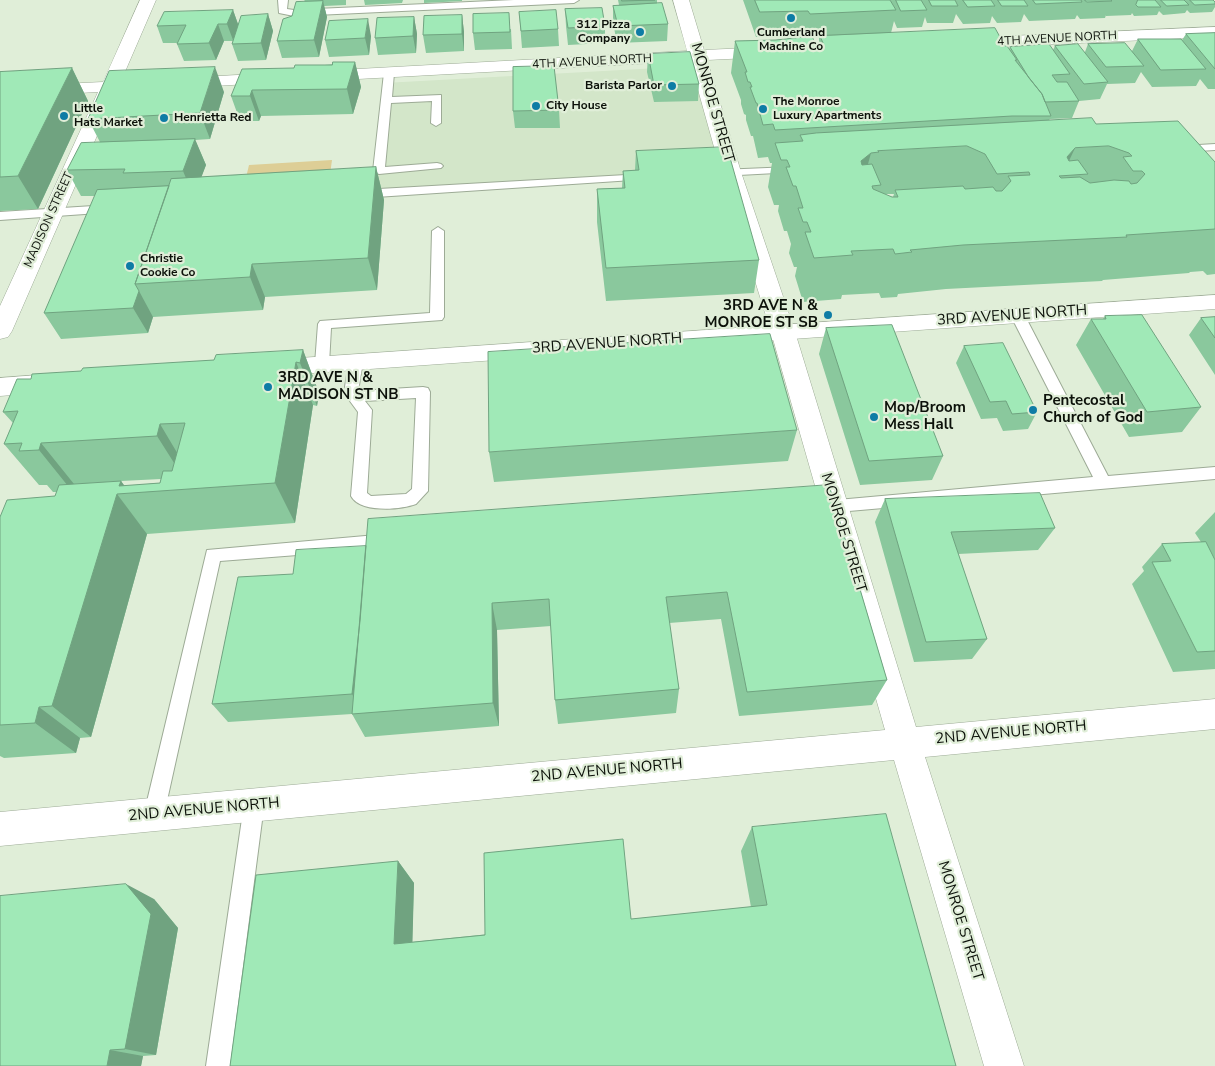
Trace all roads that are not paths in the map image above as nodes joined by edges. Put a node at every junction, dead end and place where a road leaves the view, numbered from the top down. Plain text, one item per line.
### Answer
1 (148, 0) edge
2 (283, 0) edge
3 (574, 0) edge
4 (681, 0) edge
5 (1215, 32) edge
6 (946, 44) edge
7 (787, 52) edge
8 (699, 56) junction
9 (389, 72) junction
10 (110, 86) junction
11 (0, 92) edge
12 (386, 100) junction
13 (436, 123) dead end
14 (1215, 147) edge
15 (1166, 150) edge
16 (437, 166) dead end
17 (802, 170) edge
18 (722, 173) junction
19 (653, 177) edge
20 (347, 195) edge
21 (120, 208) edge
22 (52, 212) junction
23 (0, 216) edge
24 (438, 230) dead end
25 (1215, 302) edge
26 (1018, 316) junction
27 (0, 331) edge
28 (783, 332) junction
29 (356, 362) junction
30 (322, 364) junction
31 (254, 369) edge
32 (77, 381) edge
33 (0, 387) edge
34 (353, 396) junction
35 (1215, 473) edge
36 (1104, 483) junction
37 (821, 507) junction
38 (401, 540) edge
39 (1215, 714) edge
40 (905, 743) junction
41 (254, 805) junction
42 (154, 814) junction
43 (0, 829) edge
44 (218, 1066) edge
45 (1004, 1066) edge

1 - 10 street, MADISON STREET
2 - 3 lane
4 - 8 street, MONROE STREET
5 - 6 street, 4TH AVENUE NORTH
7 - 8 street, 4TH AVENUE NORTH
8 - 9 street, 4TH AVENUE NORTH
8 - 18 street, MONROE STREET
9 - 10 street, 4TH AVENUE NORTH
9 - 12 lane
10 - 11 street, 4TH AVENUE NORTH
10 - 22 street, MADISON STREET
12 - 13 lane
12 - 16 lane
14 - 15 lane
17 - 18 lane
18 - 28 street, MONROE STREET
19 - 20 lane
21 - 22 lane
22 - 23 lane
22 - 27 street, MADISON STREET
24 - 30 lane
25 - 26 street, 3RD AVENUE NORTH
26 - 28 street, 3RD AVENUE NORTH
26 - 36 lane
28 - 29 street, 3RD AVENUE NORTH
28 - 37 street, MONROE STREET
29 - 30 street, 3RD AVENUE NORTH
29 - 34 lane
30 - 31 street, 3RD AVENUE NORTH
32 - 33 street
34 - 34 lane
35 - 36 lane
36 - 37 lane
37 - 40 street, MONROE STREET
38 - 42 lane
39 - 40 street, 2ND AVENUE NORTH
40 - 41 street, 2ND AVENUE NORTH
40 - 45 street, MONROE STREET
41 - 42 street, 2ND AVENUE NORTH
41 - 44 lane
42 - 43 street, 2ND AVENUE NORTH

